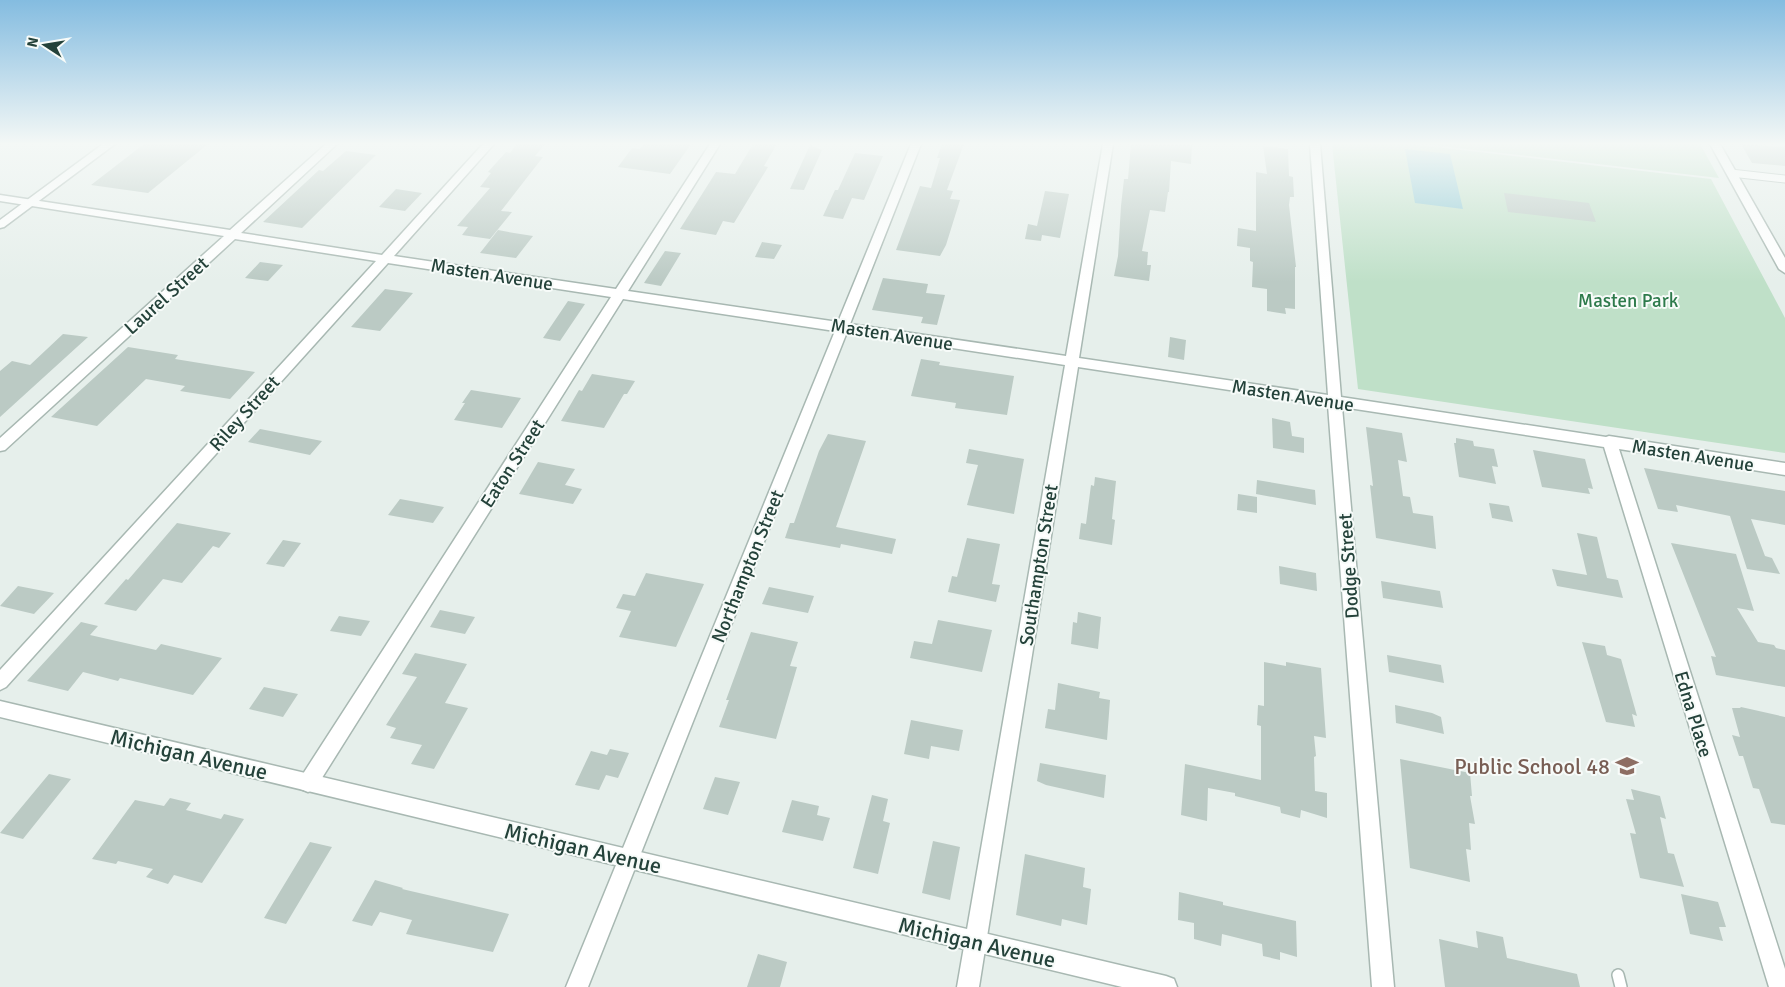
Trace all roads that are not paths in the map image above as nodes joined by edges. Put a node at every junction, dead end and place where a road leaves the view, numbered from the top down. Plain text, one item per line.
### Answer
1 (48, 190) edge
2 (282, 190) edge
3 (447, 190) edge
4 (686, 190) edge
5 (897, 190) edge
6 (1100, 190) edge
7 (1319, 190) edge
8 (1741, 190) edge
9 (0, 198) edge
10 (30, 203) junction
11 (0, 225) edge
12 (234, 234) junction
13 (385, 258) junction
14 (1785, 269) edge
15 (620, 293) junction
16 (842, 327) junction
17 (1072, 361) junction
18 (1336, 402) junction
19 (1609, 441) junction
20 (0, 446) edge
21 (1785, 469) edge
22 (0, 682) edge
23 (0, 709) edge
24 (308, 783) junction
25 (630, 859) junction
26 (976, 942) junction
27 (577, 987) edge
28 (968, 987) edge
29 (1166, 987) edge
30 (1383, 987) edge
31 (1780, 987) edge

1 - 10 street
2 - 12 street, Laurel Street
3 - 13 street, Riley Street
4 - 15 street, Eaton Street
5 - 16 street, Northampton Street
6 - 17 street, Southampton Street
7 - 18 street, Dodge Street
8 - 14 street
9 - 10 street, Masten Avenue
10 - 11 street
10 - 12 street, Masten Avenue
12 - 13 street, Masten Avenue
12 - 20 street, Laurel Street
13 - 15 street, Masten Avenue
13 - 22 street, Riley Street
15 - 16 street, Masten Avenue
15 - 24 street, Eaton Street
16 - 17 street, Masten Avenue
16 - 25 street, Northampton Street
17 - 18 street, Masten Avenue
17 - 26 street, Southampton Street
18 - 19 street, Masten Avenue
18 - 30 street, Dodge Street
19 - 21 street, Masten Avenue
19 - 31 street, Edna Place
23 - 24 street, Michigan Avenue
24 - 25 street, Michigan Avenue
25 - 26 street, Michigan Avenue
25 - 27 street, Northampton Street
26 - 28 street, Southampton Street
26 - 29 street, Michigan Avenue

